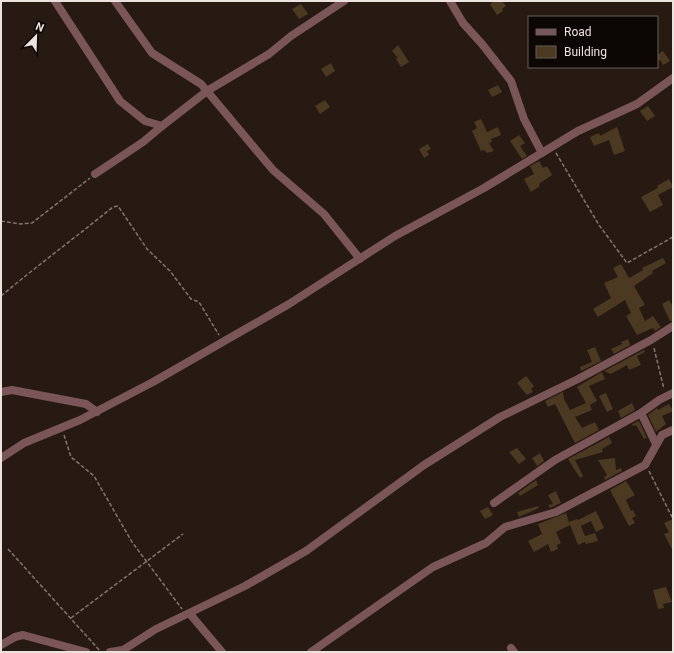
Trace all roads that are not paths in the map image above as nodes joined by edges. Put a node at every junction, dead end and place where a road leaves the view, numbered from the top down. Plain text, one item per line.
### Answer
1 (55, 1) edge
2 (115, 1) edge
3 (344, 1) edge
4 (450, 1) edge
5 (673, 78) edge
6 (207, 91) junction
7 (162, 126) junction
8 (542, 153) junction
9 (95, 174) road end
10 (360, 259) junction
11 (673, 326) edge
12 (1, 392) edge
13 (673, 393) edge
14 (97, 412) junction
15 (641, 413) junction
16 (673, 430) edge
17 (656, 444) junction
18 (1, 458) edge
19 (494, 503) dead end
20 (188, 615) junction
21 (1, 645) edge
22 (122, 651) edge
23 (86, 652) edge
24 (110, 652) edge
25 (222, 652) edge
26 (311, 652) edge

1 - 7 street
2 - 6 street
3 - 6 street
4 - 8 street
5 - 8 street
6 - 7 street
6 - 10 street
7 - 9 street
8 - 10 street
10 - 14 street
11 - 20 street
12 - 14 street
13 - 15 street
14 - 18 street
15 - 17 street
15 - 19 street
16 - 17 street
17 - 26 street
20 - 22 street
20 - 25 street
21 - 23 street
22 - 24 street

